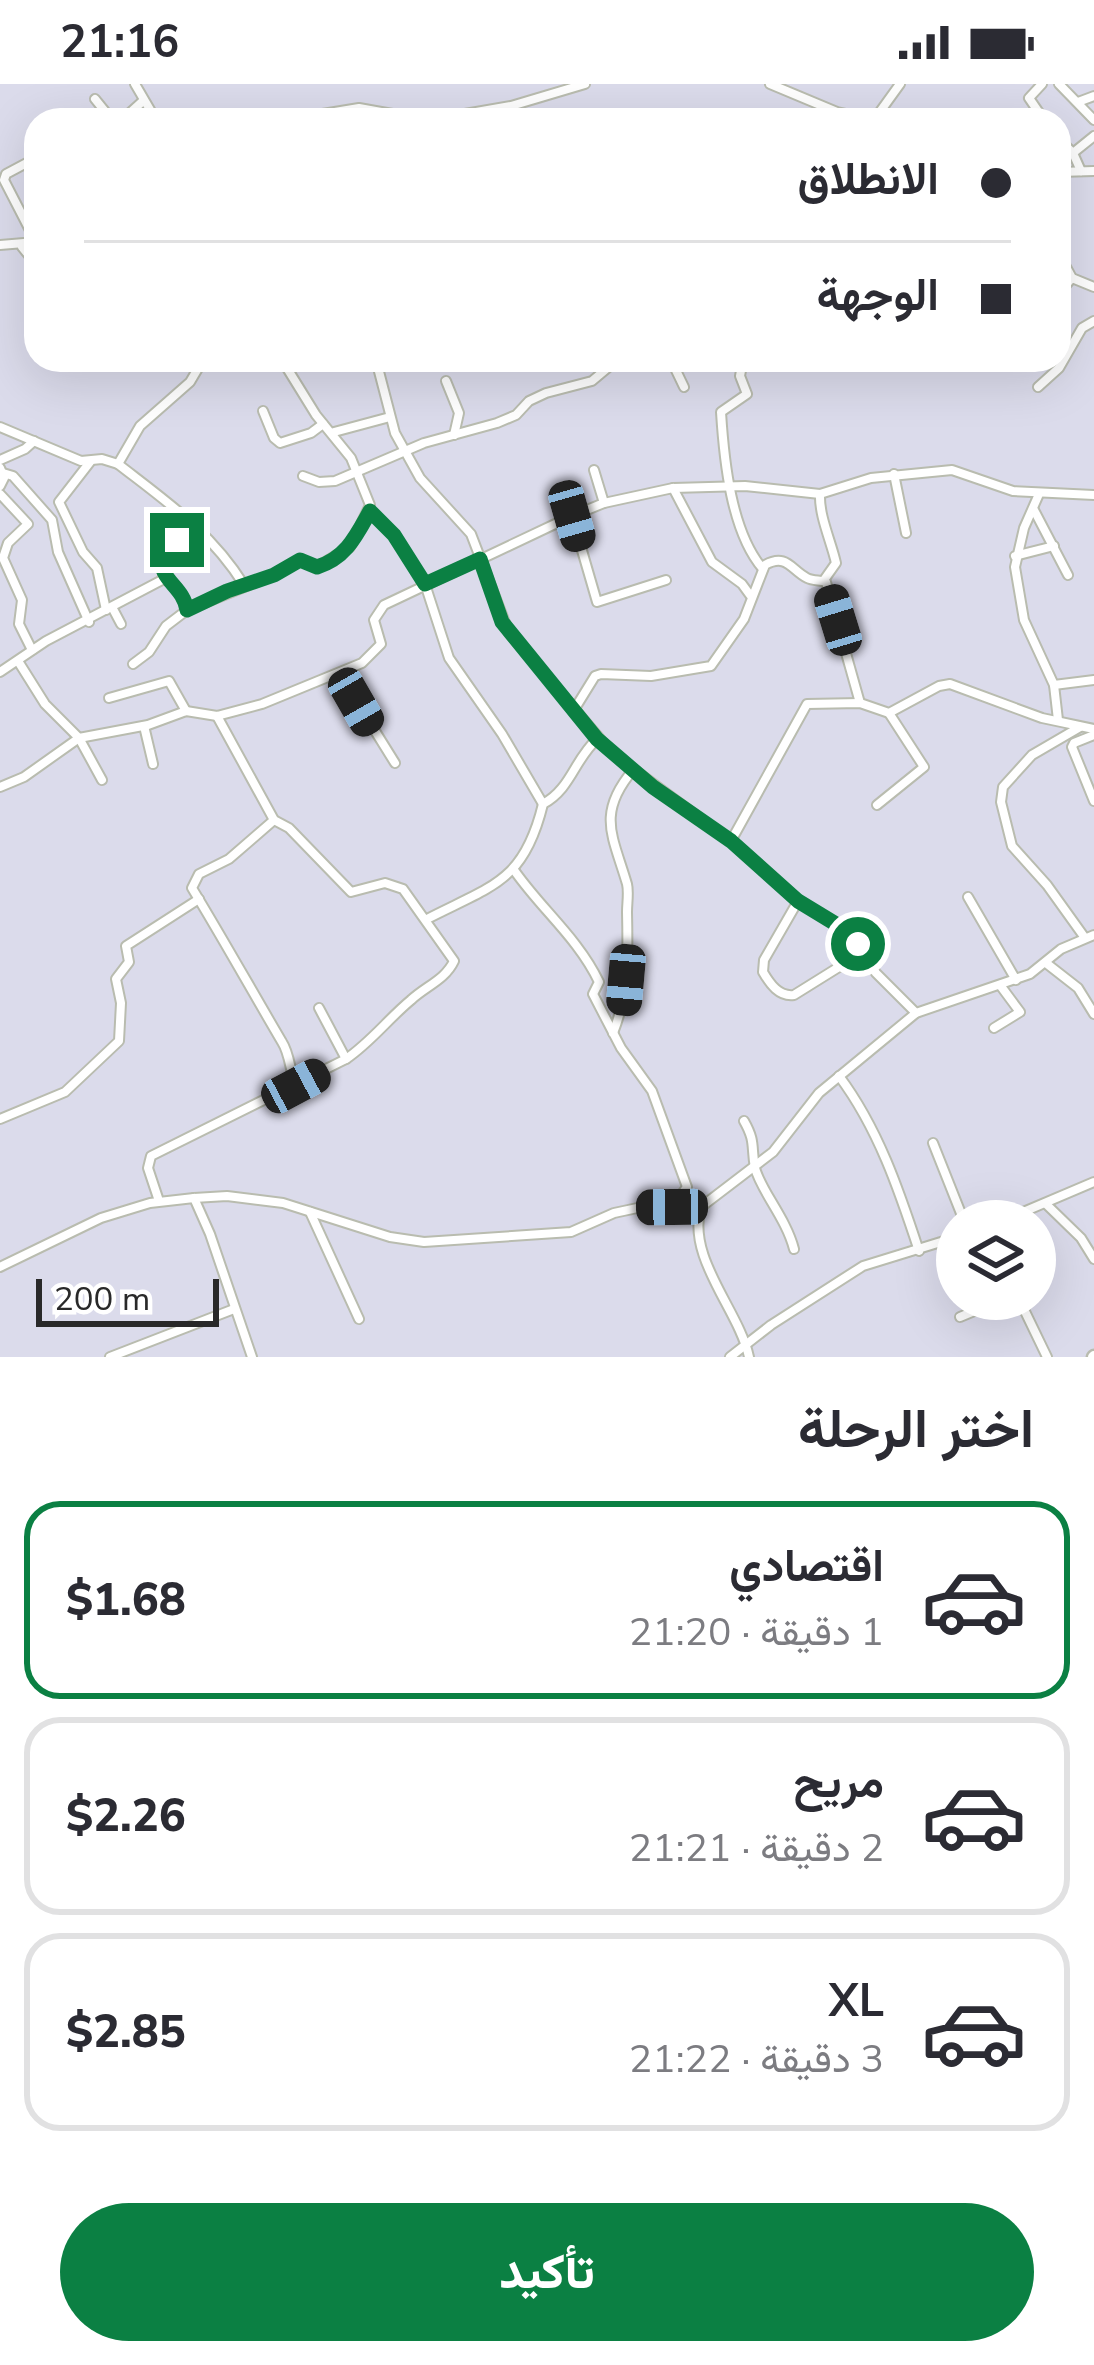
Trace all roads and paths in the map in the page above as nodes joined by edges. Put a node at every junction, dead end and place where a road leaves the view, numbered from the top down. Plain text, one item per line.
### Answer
1 (135, 84) edge
2 (584, 84) edge
3 (770, 84) edge
4 (1042, 84) edge
5 (1059, 84) edge
6 (1094, 96) edge
7 (95, 99) dead end
8 (143, 101) junction
9 (1078, 102) junction
10 (102, 108) edge
11 (135, 108) edge
12 (148, 108) edge
13 (499, 108) edge
14 (827, 108) edge
15 (1036, 108) edge
16 (1094, 120) edge
17 (1094, 136) edge
18 (1072, 153) joint
19 (24, 165) edge
20 (1071, 171) edge
21 (1081, 171) junction
22 (1094, 171) edge
23 (24, 218) edge
24 (0, 245) edge
25 (24, 245) edge
26 (21, 246) junction
27 (24, 250) edge
28 (1072, 278) edge
29 (1094, 287) edge
30 (1094, 321) edge
31 (1071, 347) edge
32 (196, 372) edge
33 (290, 372) edge
34 (379, 372) edge
35 (603, 372) edge
36 (677, 372) edge
37 (741, 372) edge
38 (1055, 372) edge
39 (446, 381) dead end
40 (684, 387) dead end
41 (1038, 387) dead end
42 (263, 411) dead end
43 (390, 417) junction
44 (323, 424) junction
45 (0, 427) edge
46 (332, 432) junction
47 (454, 435) junction
48 (35, 440) junction
49 (405, 451) junction
50 (91, 462) junction
51 (118, 464) junction
52 (1, 467) edge
53 (594, 470) dead end
54 (358, 472) junction
55 (894, 474) junction
56 (303, 476) dead end
57 (726, 486) junction
58 (673, 488) junction
59 (0, 490) edge
60 (820, 494) junction
61 (1040, 494) junction
62 (1094, 494) edge
63 (604, 503) junction
64 (1034, 508) junction
65 (370, 511) junction
66 (572, 516) junction
67 (181, 526) dead end
68 (906, 533) dead end
69 (1054, 546) junction
70 (1015, 556) junction
71 (480, 559) junction
72 (763, 569) junction
73 (1068, 575) dead end
74 (4, 577) edge
75 (164, 579) junction
76 (665, 580) dead end
77 (824, 580) junction
78 (425, 584) junction
79 (244, 585) junction
80 (751, 596) junction
81 (109, 608) junction
82 (187, 610) junction
83 (89, 622) junction
84 (122, 624) dead end
85 (32, 650) junction
86 (18, 661) junction
87 (134, 664) dead end
88 (2, 670) edge
89 (339, 673) junction
90 (27, 675) junction
91 (1094, 680) edge
92 (1054, 685) junction
93 (110, 698) dead end
94 (860, 703) junction
95 (574, 710) junction
96 (186, 711) junction
97 (889, 713) junction
98 (217, 716) junction
99 (1058, 720) junction
100 (144, 726) junction
101 (1082, 726) junction
102 (1094, 732) edge
103 (80, 738) junction
104 (597, 739) junction
105 (395, 763) dead end
106 (153, 764) dead end
107 (632, 770) junction
108 (102, 780) dead end
109 (0, 788) edge
110 (1094, 801) edge
111 (543, 805) junction
112 (877, 805) dead end
113 (274, 820) junction
114 (731, 841) junction
115 (514, 870) junction
116 (968, 897) dead end
117 (199, 899) junction
118 (798, 901) junction
119 (427, 919) junction
120 (1089, 936) edge
121 (863, 952) junction
122 (1046, 963) junction
123 (1016, 980) junction
124 (999, 984) junction
125 (319, 1009) dead end
126 (916, 1013) junction
127 (1094, 1014) edge
128 (994, 1028) dead end
129 (613, 1035) junction
130 (346, 1059) junction
131 (839, 1076) junction
132 (296, 1086) junction
133 (0, 1119) edge
134 (744, 1120) dead end
135 (933, 1143) dead end
136 (755, 1168) junction
137 (1094, 1182) edge
138 (194, 1198) junction
139 (956, 1200) edge
140 (1055, 1200) edge
141 (159, 1201) junction
142 (672, 1207) junction
143 (310, 1211) junction
144 (698, 1211) junction
145 (1056, 1214) edge
146 (936, 1245) edge
147 (794, 1249) dead end
148 (919, 1251) junction
149 (1094, 1259) edge
150 (0, 1267) edge
151 (234, 1309) junction
152 (359, 1319) dead end
153 (1030, 1320) edge
154 (746, 1342) junction
155 (110, 1357) edge
156 (252, 1357) edge
157 (730, 1357) edge
158 (749, 1357) edge
159 (1048, 1357) edge

1 - 8 street
2 - 13 street
3 - 14 street
4 - 15 street
5 - 9 street
6 - 9 street
7 - 10 street
8 - 11 street
8 - 12 street
9 - 16 street
17 - 18 street
18 - 21 street
19 - 23 street
20 - 21 street
21 - 22 street
24 - 26 street
25 - 26 street
26 - 27 street
28 - 29 street
30 - 31 street
32 - 51 street
33 - 44 street
34 - 43 street
35 - 47 street
36 - 40 street
37 - 57 street
38 - 41 street
39 - 47 street
42 - 44 street
43 - 46 street
43 - 49 street
44 - 46 street
45 - 48 street
46 - 54 street
47 - 49 street
48 - 50 street
48 - 52 street
49 - 54 street
49 - 71 street
50 - 51 street
50 - 81 street
51 - 79 street
52 - 59 street
52 - 83 street
53 - 63 street
54 - 56 street
54 - 65 street
55 - 60 street
55 - 61 street
55 - 68 street
57 - 58 street
57 - 60 street
57 - 72 street
58 - 63 street
58 - 80 street
59 - 74 street
60 - 77 street
61 - 62 street
61 - 64 street
63 - 66 street
64 - 69 street
64 - 70 street
65 - 78 street
65 - 79 street
66 - 71 street
66 - 76 street
67 - 75 street
69 - 70 street
69 - 73 street
70 - 92 street
71 - 78 street
71 - 95 street
72 - 77 street
72 - 80 street
74 - 85 street
75 - 81 street
75 - 82 street
77 - 94 street
78 - 89 street
78 - 111 street
79 - 82 street
80 - 95 street
81 - 83 street
81 - 84 street
82 - 87 street
83 - 85 street
85 - 86 street
86 - 88 street
86 - 90 street
88 - 90 street
89 - 98 street
89 - 105 street
90 - 103 street
91 - 92 street
92 - 99 street
93 - 96 street
94 - 97 street
94 - 114 street
95 - 104 street
96 - 98 street
96 - 100 street
97 - 99 street
97 - 112 street
98 - 113 street
99 - 101 street
100 - 103 street
100 - 106 street
101 - 102 street
101 - 120 street
102 - 110 street
103 - 108 street
103 - 109 street
104 - 107 street
104 - 111 street
107 - 114 street
107 - 129 street
111 - 115 street
113 - 117 street
113 - 119 street
114 - 118 street
115 - 119 street
115 - 129 street
116 - 123 street
117 - 132 street
117 - 133 street
118 - 121 street
118 - 121 street
119 - 130 street
120 - 122 street
121 - 126 street
122 - 123 street
122 - 127 street
123 - 124 street
124 - 126 street
124 - 128 street
125 - 130 street
126 - 131 street
129 - 142 street
130 - 132 street
131 - 136 street
131 - 148 street
132 - 141 street
134 - 136 street
135 - 139 street
136 - 144 street
136 - 147 street
137 - 140 street
138 - 141 street
138 - 143 street
138 - 151 street
141 - 150 street
142 - 143 street
142 - 144 street
143 - 152 street
144 - 154 street
145 - 149 street
146 - 148 street
148 - 154 street
151 - 155 street
151 - 156 street
153 - 159 street
154 - 157 street
154 - 158 street

